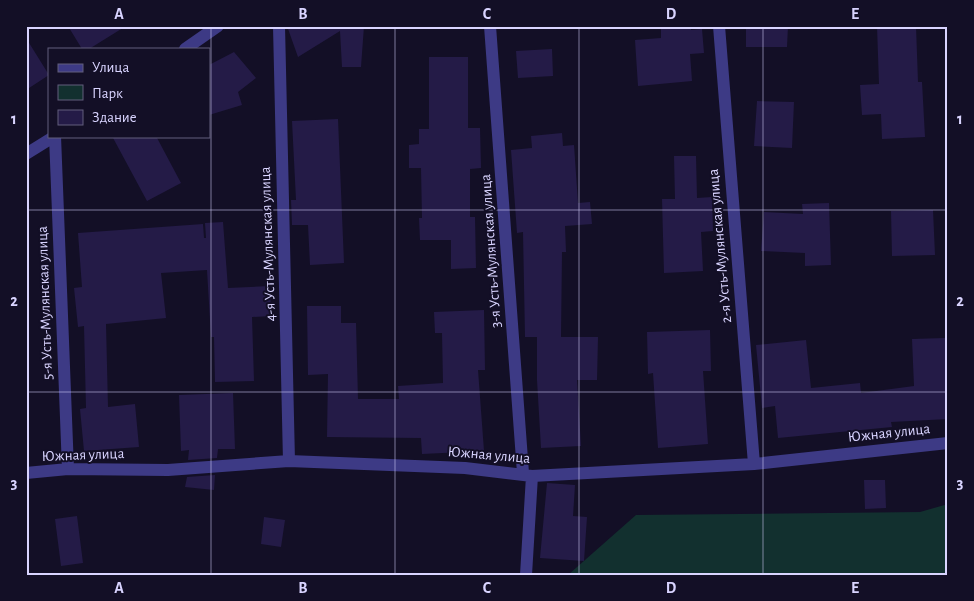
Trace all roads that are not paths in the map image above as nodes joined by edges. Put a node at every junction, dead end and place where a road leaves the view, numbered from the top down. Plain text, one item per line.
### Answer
1 (218, 26) edge
2 (279, 26) edge
3 (490, 26) edge
4 (718, 26) edge
5 (186, 48) edge
6 (52, 138) edge
7 (55, 138) edge
8 (26, 154) edge
9 (948, 443) edge
10 (290, 461) junction
11 (754, 464) junction
12 (68, 468) junction
13 (26, 473) edge
14 (527, 475) junction
15 (526, 575) edge

1 - 5 street
2 - 10 street, 4-я Усть-Мулянская улица
3 - 14 street, 3-я Усть-Мулянская улица
4 - 11 street, 2-я Усть-Мулянская улица
6 - 8 street
7 - 12 street, 5-я Усть-Мулянская улица
9 - 11 street, Южная улица
10 - 12 street, Южная улица
10 - 14 street, Южная улица
11 - 14 street, Южная улица
12 - 13 street, Южная улица
14 - 15 street, 3-я Усть-Мулянская улица

